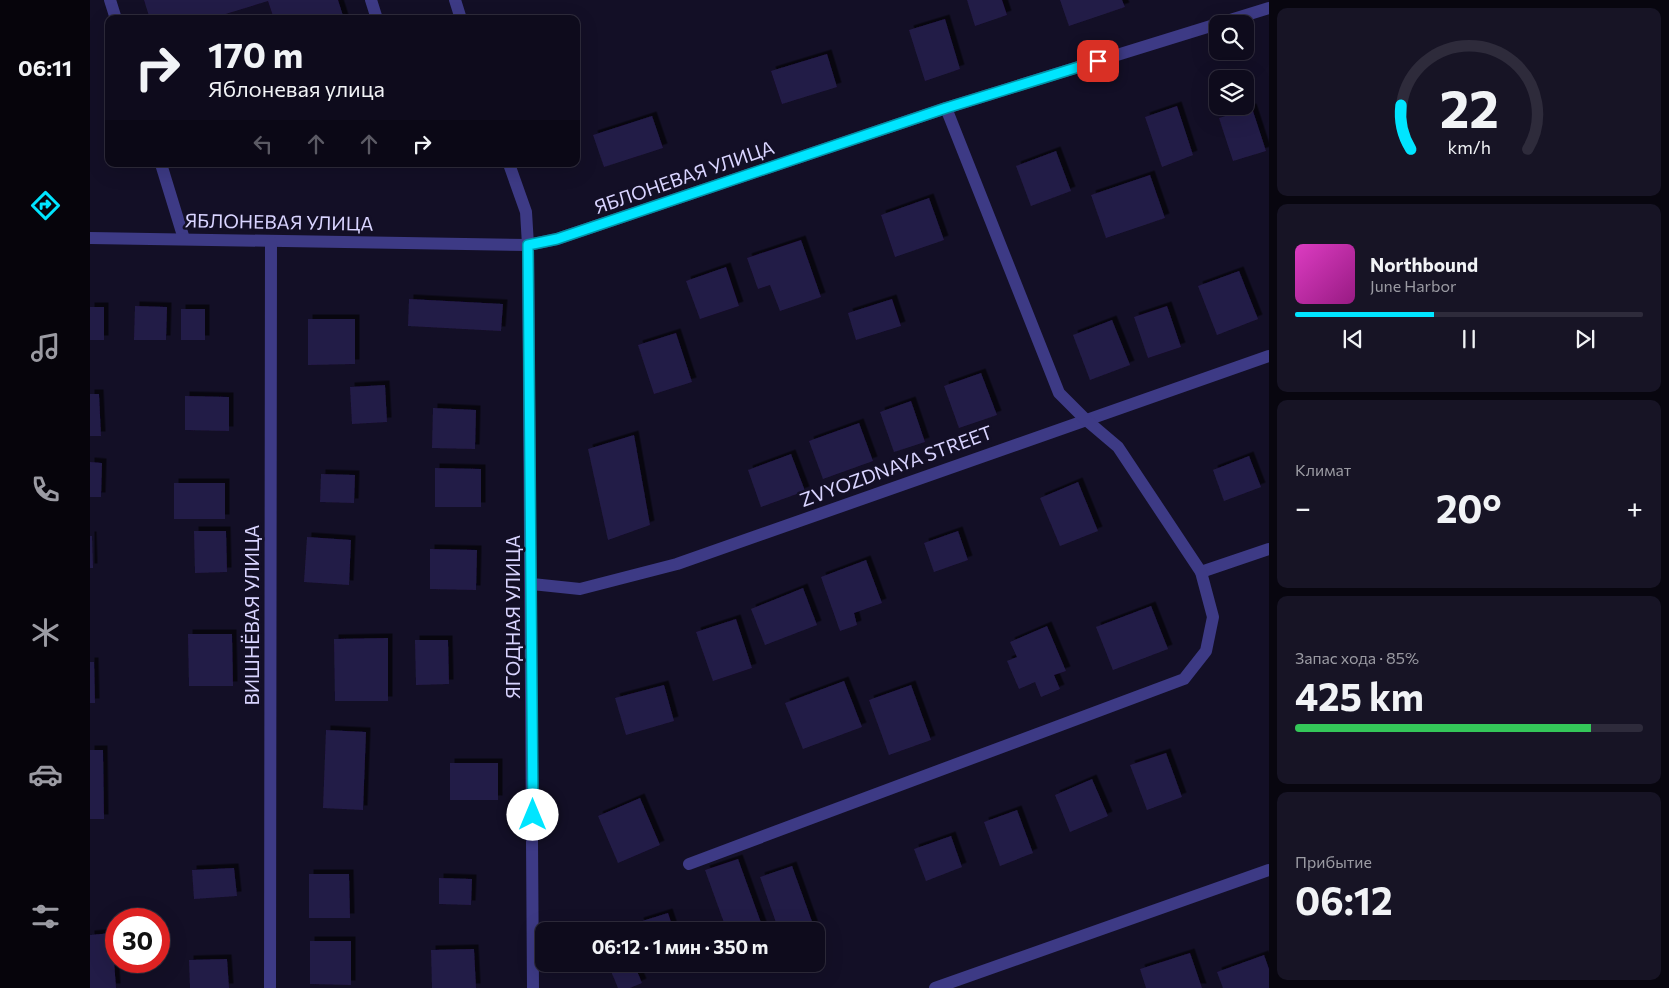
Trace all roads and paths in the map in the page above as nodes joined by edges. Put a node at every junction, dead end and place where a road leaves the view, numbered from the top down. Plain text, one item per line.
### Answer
1 (110, 0) edge
2 (371, 0) edge
3 (455, 0) edge
4 (1269, 8) edge
5 (115, 15) edge
6 (376, 15) edge
7 (460, 15) edge
8 (946, 108) junction
9 (162, 167) edge
10 (510, 167) edge
11 (90, 238) edge
12 (184, 239) junction
13 (272, 242) junction
14 (528, 245) junction
15 (1269, 356) edge
16 (1085, 419) junction
17 (1269, 549) edge
18 (1202, 572) junction
19 (532, 584) junction
20 (689, 864) dead end
21 (1269, 870) edge
22 (270, 988) edge
23 (533, 988) edge
24 (935, 988) edge

1 - 5 street
2 - 6 street
3 - 7 street
4 - 8 street, ЯБЛОНЕВАЯ УЛИЦА
8 - 14 street, ЯБЛОНЕВАЯ УЛИЦА
8 - 16 street
9 - 12 street
10 - 14 street, ЯГОДНАЯ УЛИЦА
11 - 12 street, ЯБЛОНЕВАЯ УЛИЦА
12 - 13 street, ЯБЛОНЕВАЯ УЛИЦА
13 - 14 street, ЯБЛОНЕВАЯ УЛИЦА
13 - 22 street, ВИШНЁВАЯ УЛИЦА
14 - 19 street, ЯГОДНАЯ УЛИЦА
15 - 16 street, ZVYOZDNAYA STREET
16 - 18 street
16 - 19 street, ZVYOZDNAYA STREET
17 - 18 street
18 - 20 street
19 - 23 street, ЯГОДНАЯ УЛИЦА
21 - 24 street

